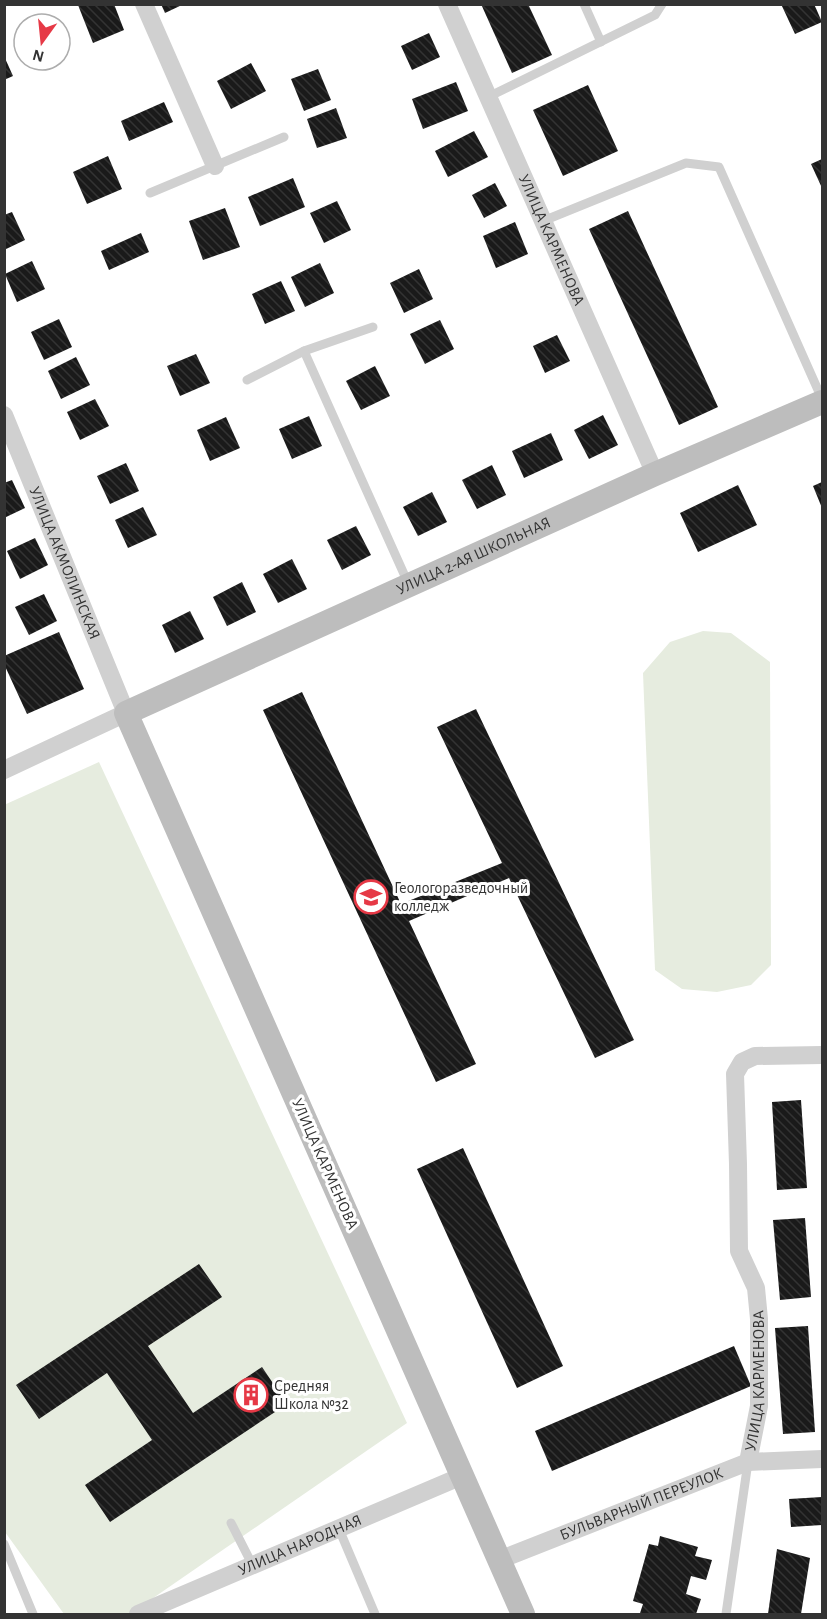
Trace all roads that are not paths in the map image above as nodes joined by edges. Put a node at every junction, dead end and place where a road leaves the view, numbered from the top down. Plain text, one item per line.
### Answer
1 (144, 4) edge
2 (447, 4) edge
3 (584, 4) edge
4 (662, 4) edge
5 (601, 42) junction
6 (488, 98) junction
7 (284, 137) dead end
8 (215, 166) junction
9 (150, 193) dead end
10 (543, 221) junction
11 (373, 327) dead end
12 (304, 351) junction
13 (247, 380) dead end
14 (822, 401) edge
15 (4, 415) edge
16 (655, 474) junction
17 (409, 585) junction
18 (126, 713) junction
19 (4, 770) edge
20 (822, 1055) edge
21 (822, 1459) edge
22 (748, 1462) junction
23 (462, 1476) junction
24 (231, 1523) dead end
25 (339, 1529) junction
26 (4, 1544) edge
27 (499, 1560) junction
28 (253, 1566) junction
29 (33, 1614) edge
30 (138, 1614) edge
31 (375, 1614) edge
32 (523, 1614) edge
33 (726, 1614) edge

1 - 8 street
2 - 6 street, УЛИЦА КАРМЕНОВА
3 - 5 lane
4 - 5 lane
5 - 6 lane
6 - 10 street, УЛИЦА КАРМЕНОВА
7 - 8 lane
8 - 9 lane
10 - 14 lane
10 - 16 street, УЛИЦА КАРМЕНОВА
11 - 12 lane
12 - 13 lane
12 - 17 lane
14 - 16 street, УЛИЦА 2-АЯ ШКОЛЬНАЯ
15 - 18 street, УЛИЦА АКМОЛИНСКАЯ
16 - 17 street, УЛИЦА 2-АЯ ШКОЛЬНАЯ
17 - 18 street, УЛИЦА 2-АЯ ШКОЛЬНАЯ
18 - 19 street
18 - 23 street, УЛИЦА КАРМЕНОВА
20 - 22 street, УЛИЦА КАРМЕНОВА
21 - 22 street, БУЛЬВАРНЫЙ ПЕРЕУЛОК
22 - 27 street, БУЛЬВАРНЫЙ ПЕРЕУЛОК
22 - 33 lane
23 - 25 street, УЛИЦА НАРОДНАЯ
23 - 27 street, УЛИЦА КАРМЕНОВА
24 - 28 lane
25 - 28 street, УЛИЦА НАРОДНАЯ
25 - 31 lane
26 - 29 lane
27 - 32 street, УЛИЦА КАРМЕНОВА
28 - 30 street, УЛИЦА НАРОДНАЯ

